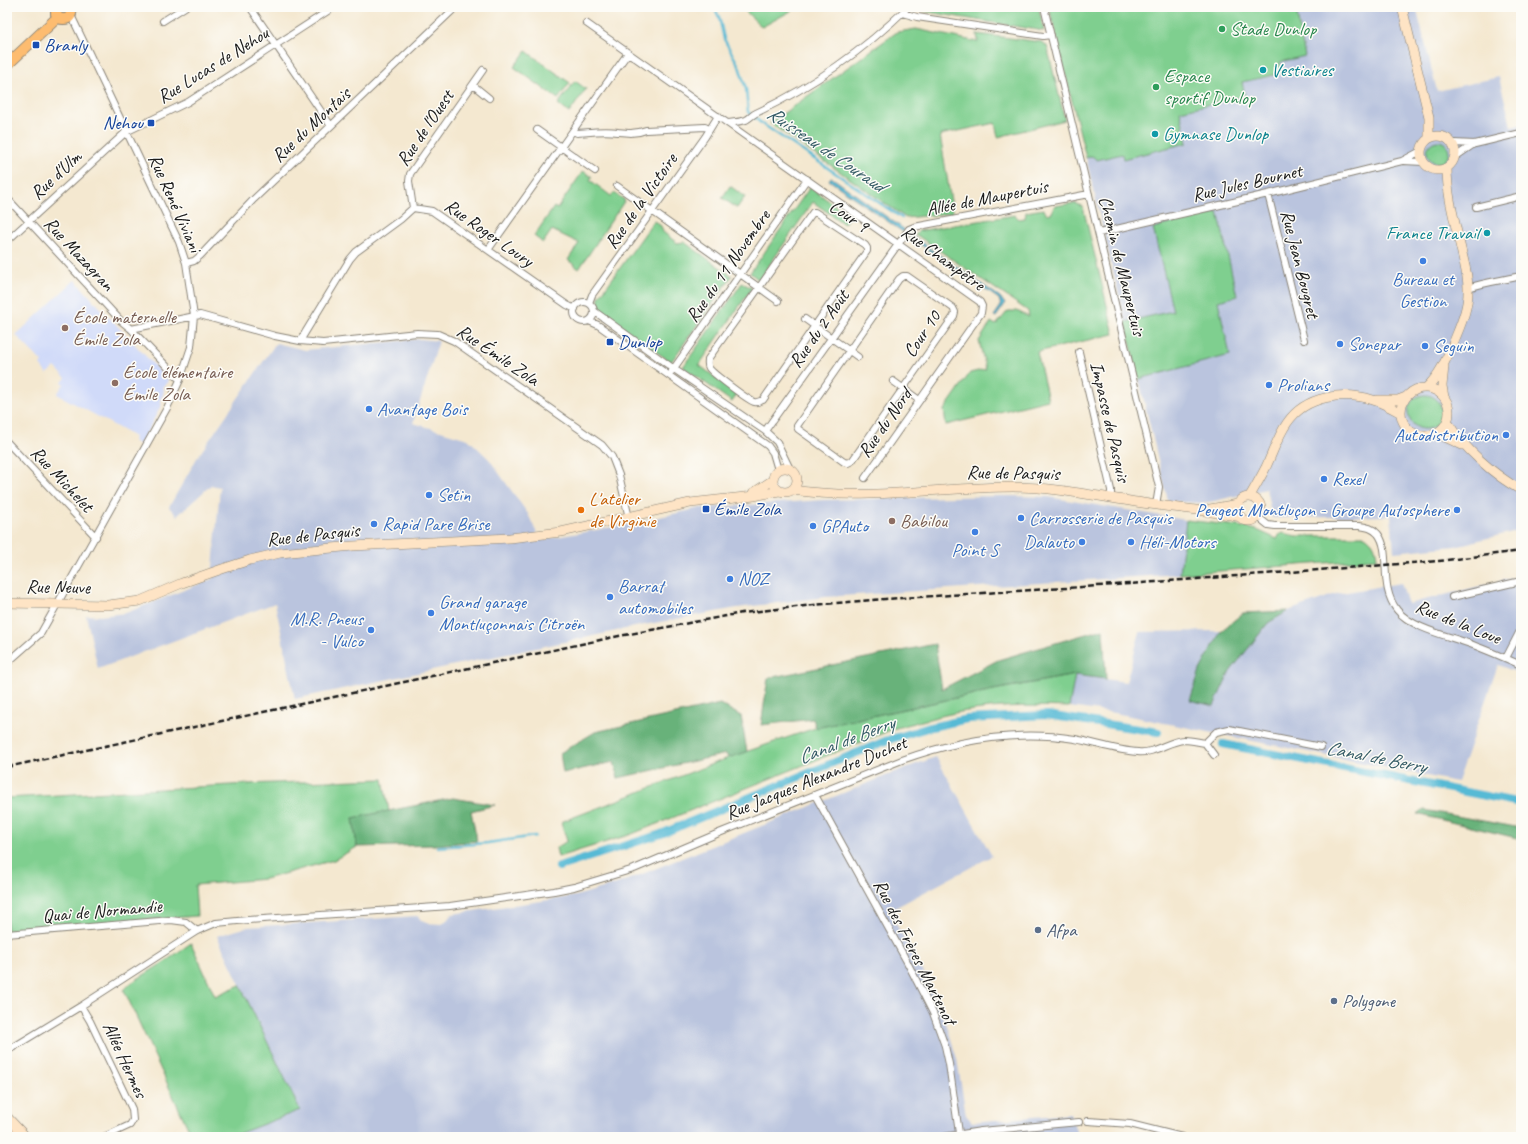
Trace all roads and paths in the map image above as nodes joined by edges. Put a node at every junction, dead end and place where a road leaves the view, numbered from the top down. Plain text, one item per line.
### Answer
1 (185, 7) edge
2 (250, 7) edge
3 (334, 7) edge
4 (456, 7) edge
5 (908, 7) edge
6 (1044, 7) edge
7 (1402, 7) edge
8 (64, 9) edge
9 (902, 13) junction
10 (163, 21) dead end
11 (586, 23) dead end
12 (1051, 35) junction
13 (275, 44) junction
14 (628, 53) junction
15 (7, 65) edge
16 (484, 70) dead end
17 (473, 85) junction
18 (489, 98) dead end
19 (718, 116) junction
20 (1429, 117) junction
21 (728, 123) junction
22 (331, 126) junction
23 (710, 129) junction
24 (537, 130) dead end
25 (573, 131) junction
26 (126, 132) junction
27 (1521, 133) edge
28 (1442, 136) junction
29 (1429, 138) junction
30 (1453, 142) junction
31 (1475, 144) junction
32 (562, 148) junction
33 (1421, 151) junction
34 (1455, 157) junction
35 (1402, 161) junction
36 (1424, 162) junction
37 (1447, 168) junction
38 (1436, 170) junction
39 (595, 171) dead end
40 (807, 180) junction
41 (617, 186) dead end
42 (1089, 194) junction
43 (1268, 194) junction
44 (1521, 196) edge
45 (1449, 197) junction
46 (7, 198) edge
47 (1476, 207) dead end
48 (413, 208) junction
49 (652, 211) junction
50 (29, 221) junction
51 (1098, 233) junction
52 (7, 241) edge
53 (898, 243) junction
54 (488, 250) junction
55 (186, 263) junction
56 (741, 274) junction
57 (1521, 277) edge
58 (759, 287) junction
59 (1468, 288) junction
60 (778, 301) dead end
61 (589, 303) junction
62 (982, 306) joint
63 (575, 309) junction
64 (594, 311) junction
65 (194, 316) junction
66 (805, 319) dead end
67 (589, 322) junction
68 (815, 326) junction
69 (131, 329) junction
70 (831, 338) junction
71 (1304, 340) dead end
72 (300, 342) junction
73 (849, 351) junction
74 (1079, 352) dead end
75 (858, 357) dead end
76 (1444, 365) junction
77 (674, 369) junction
78 (668, 375) junction
79 (180, 380) junction
80 (893, 381) dead end
81 (903, 388) junction
82 (1426, 388) junction
83 (1406, 397) junction
84 (1444, 397) junction
85 (919, 400) junction
86 (1374, 400) junction
87 (1401, 413) junction
88 (1447, 421) junction
89 (764, 431) junction
90 (1436, 434) junction
91 (7, 442) edge
92 (1467, 448) junction
93 (790, 469) junction
94 (778, 470) junction
95 (865, 478) dead end
96 (773, 480) junction
97 (797, 480) junction
98 (792, 490) junction
99 (1521, 490) edge
100 (779, 491) junction
101 (819, 494) junction
102 (742, 498) junction
103 (1111, 498) junction
104 (1254, 498) junction
105 (1238, 504) junction
106 (1156, 505) junction
107 (1206, 510) junction
108 (1241, 517) junction
109 (1258, 517) junction
110 (629, 518) junction
111 (96, 537) junction
112 (1521, 581) edge
113 (1452, 597) dead end
114 (7, 603) edge
115 (59, 604) junction
116 (108, 605) joint
117 (1521, 629) edge
118 (1506, 658) junction
119 (7, 663) edge
120 (1521, 665) edge
121 (1205, 743) junction
122 (1321, 747) dead end
123 (1214, 755) dead end
124 (815, 795) junction
125 (197, 931) junction
126 (7, 934) edge
127 (81, 1006) junction
128 (7, 1051) edge
129 (7, 1117) edge
130 (1088, 1121) dead end
131 (1079, 1122) dead end
132 (959, 1133) junction
133 (26, 1137) edge
134 (104, 1137) edge
135 (943, 1137) edge
136 (1182, 1137) edge

1 - 10 street
2 - 13 street
3 - 13 street, Rue Lucas de Nehou
4 - 22 street, Rue du Montais
5 - 9 street
6 - 12 street, Chemin de Maupertuis
7 - 20 main road
8 - 15 main road
8 - 26 street, Rue René Viviani
9 - 12 street
9 - 21 street
11 - 14 street
12 - 42 street, Chemin de Maupertuis
13 - 22 street
13 - 26 street, Rue Lucas de Nehou
14 - 19 street, Rue Champêtre
14 - 25 street
16 - 17 street, Rue de l'Ouest
17 - 18 street
17 - 48 street, Rue de l'Ouest
19 - 21 street, Rue Champêtre
19 - 23 street, Rue de la Victoire
20 - 28 main road
20 - 29 main road
21 - 40 street, Rue Champêtre
22 - 55 street, Rue du Montais
23 - 25 street
23 - 49 street, Rue de la Victoire
24 - 32 street
25 - 32 street
26 - 50 street, Rue d'Ulm
26 - 55 street, Rue René Viviani
27 - 31 street
28 - 29 main road
28 - 30 main road
29 - 33 main road
30 - 31 street
30 - 34 main road
31 - 34 street
32 - 39 street
32 - 54 street
33 - 35 street, Rue Jules Bournet
33 - 36 main road
34 - 37 main road
35 - 36 street, Rue Jules Bournet
35 - 43 street, Rue Jules Bournet
36 - 38 main road
37 - 38 main road
37 - 45 main road
38 - 45 main road
40 - 53 street, Rue Champêtre
40 - 56 street, Rue du 11 Novembre
41 - 49 street
42 - 51 street, Chemin de Maupertuis
42 - 53 street, Allée de Maupertuis
43 - 51 street, Rue Jules Bournet
43 - 71 street, Rue Jean Bougret
44 - 47 street
45 - 59 main road
46 - 50 street, Rue Mazagran
48 - 54 street, Rue Roger Loury
48 - 72 street, Rue Roger Loury
49 - 56 street
49 - 61 street, Rue de la Victoire
50 - 52 street, Rue d'Ulm
50 - 69 street, Rue Mazagran
51 - 106 street, Chemin de Maupertuis
53 - 62 street, Rue Champêtre
53 - 70 street, Rue du 2 Août
54 - 63 street, Rue Roger Loury
55 - 65 street, Rue René Viviani
56 - 58 street
56 - 77 street, Rue du 11 Novembre
57 - 59 street
58 - 60 street
58 - 68 street, Cour 9
58 - 68 street, Cour 9
59 - 76 main road
61 - 63 street
61 - 64 street
62 - 85 street, Rue du Nord
63 - 67 street, Rue Roger Loury
64 - 67 street
64 - 77 street
65 - 69 street, Rue Émile Zola
65 - 72 street, Rue Émile Zola
65 - 79 street, Rue René Viviani
66 - 68 street
67 - 78 street, Rue Roger Loury
68 - 70 street
69 - 79 street, Rue Mazagran
70 - 73 street
70 - 89 street, Rue du 2 Août
72 - 110 street, Rue Émile Zola
73 - 75 street
73 - 81 street, Cour 10
73 - 81 street, Cour 10
74 - 103 street, Impasse de Pasquis
76 - 82 main road
76 - 84 main road
77 - 78 street, Rue du 11 Novembre
77 - 89 street
78 - 94 street, Rue Roger Loury
79 - 111 street, Rue René Viviani
80 - 81 street
81 - 85 street
82 - 83 main road
82 - 84 main road
83 - 86 main road
83 - 87 main road
84 - 88 main road
85 - 95 street, Rue du Nord
86 - 87 main road
86 - 104 main road
87 - 90 main road
88 - 90 main road
88 - 92 main road
89 - 93 street
90 - 92 main road
91 - 111 street, Rue Michelet
92 - 99 main road
93 - 94 main road
93 - 97 main road
94 - 96 main road
96 - 100 main road
96 - 102 main road, Rue de Pasquis
97 - 98 main road
97 - 101 main road
98 - 100 main road
98 - 101 main road, Rue de Pasquis
100 - 102 main road, Rue de Pasquis
101 - 103 main road, Rue de Pasquis
102 - 110 main road, Rue de Pasquis
103 - 106 main road, Rue de Pasquis
104 - 105 main road
104 - 109 main road
105 - 107 main road, Rue de Pasquis
105 - 108 main road
106 - 107 main road, Rue de Pasquis
107 - 108 main road, Rue de Pasquis
108 - 109 main road
109 - 118 street, Rue de la Loue
110 - 116 main road, Rue de Pasquis
111 - 115 street, Rue René Viviani
112 - 113 street
114 - 115 main road, Rue Neuve
115 - 116 main road, Rue Neuve
115 - 119 street, Rue René Viviani
117 - 118 street
118 - 120 street, Rue de la Loue
121 - 122 street
121 - 123 street
121 - 124 street, Rue Jacques Alexandre Duchet
124 - 125 street, Rue Jacques Alexandre Duchet
124 - 132 street, Rue des Frères Martenot
125 - 126 street, Quai de Normandie
125 - 127 street
127 - 128 street
127 - 134 street, Allée Hermes
129 - 133 main road
130 - 136 street
131 - 132 street
132 - 135 street

